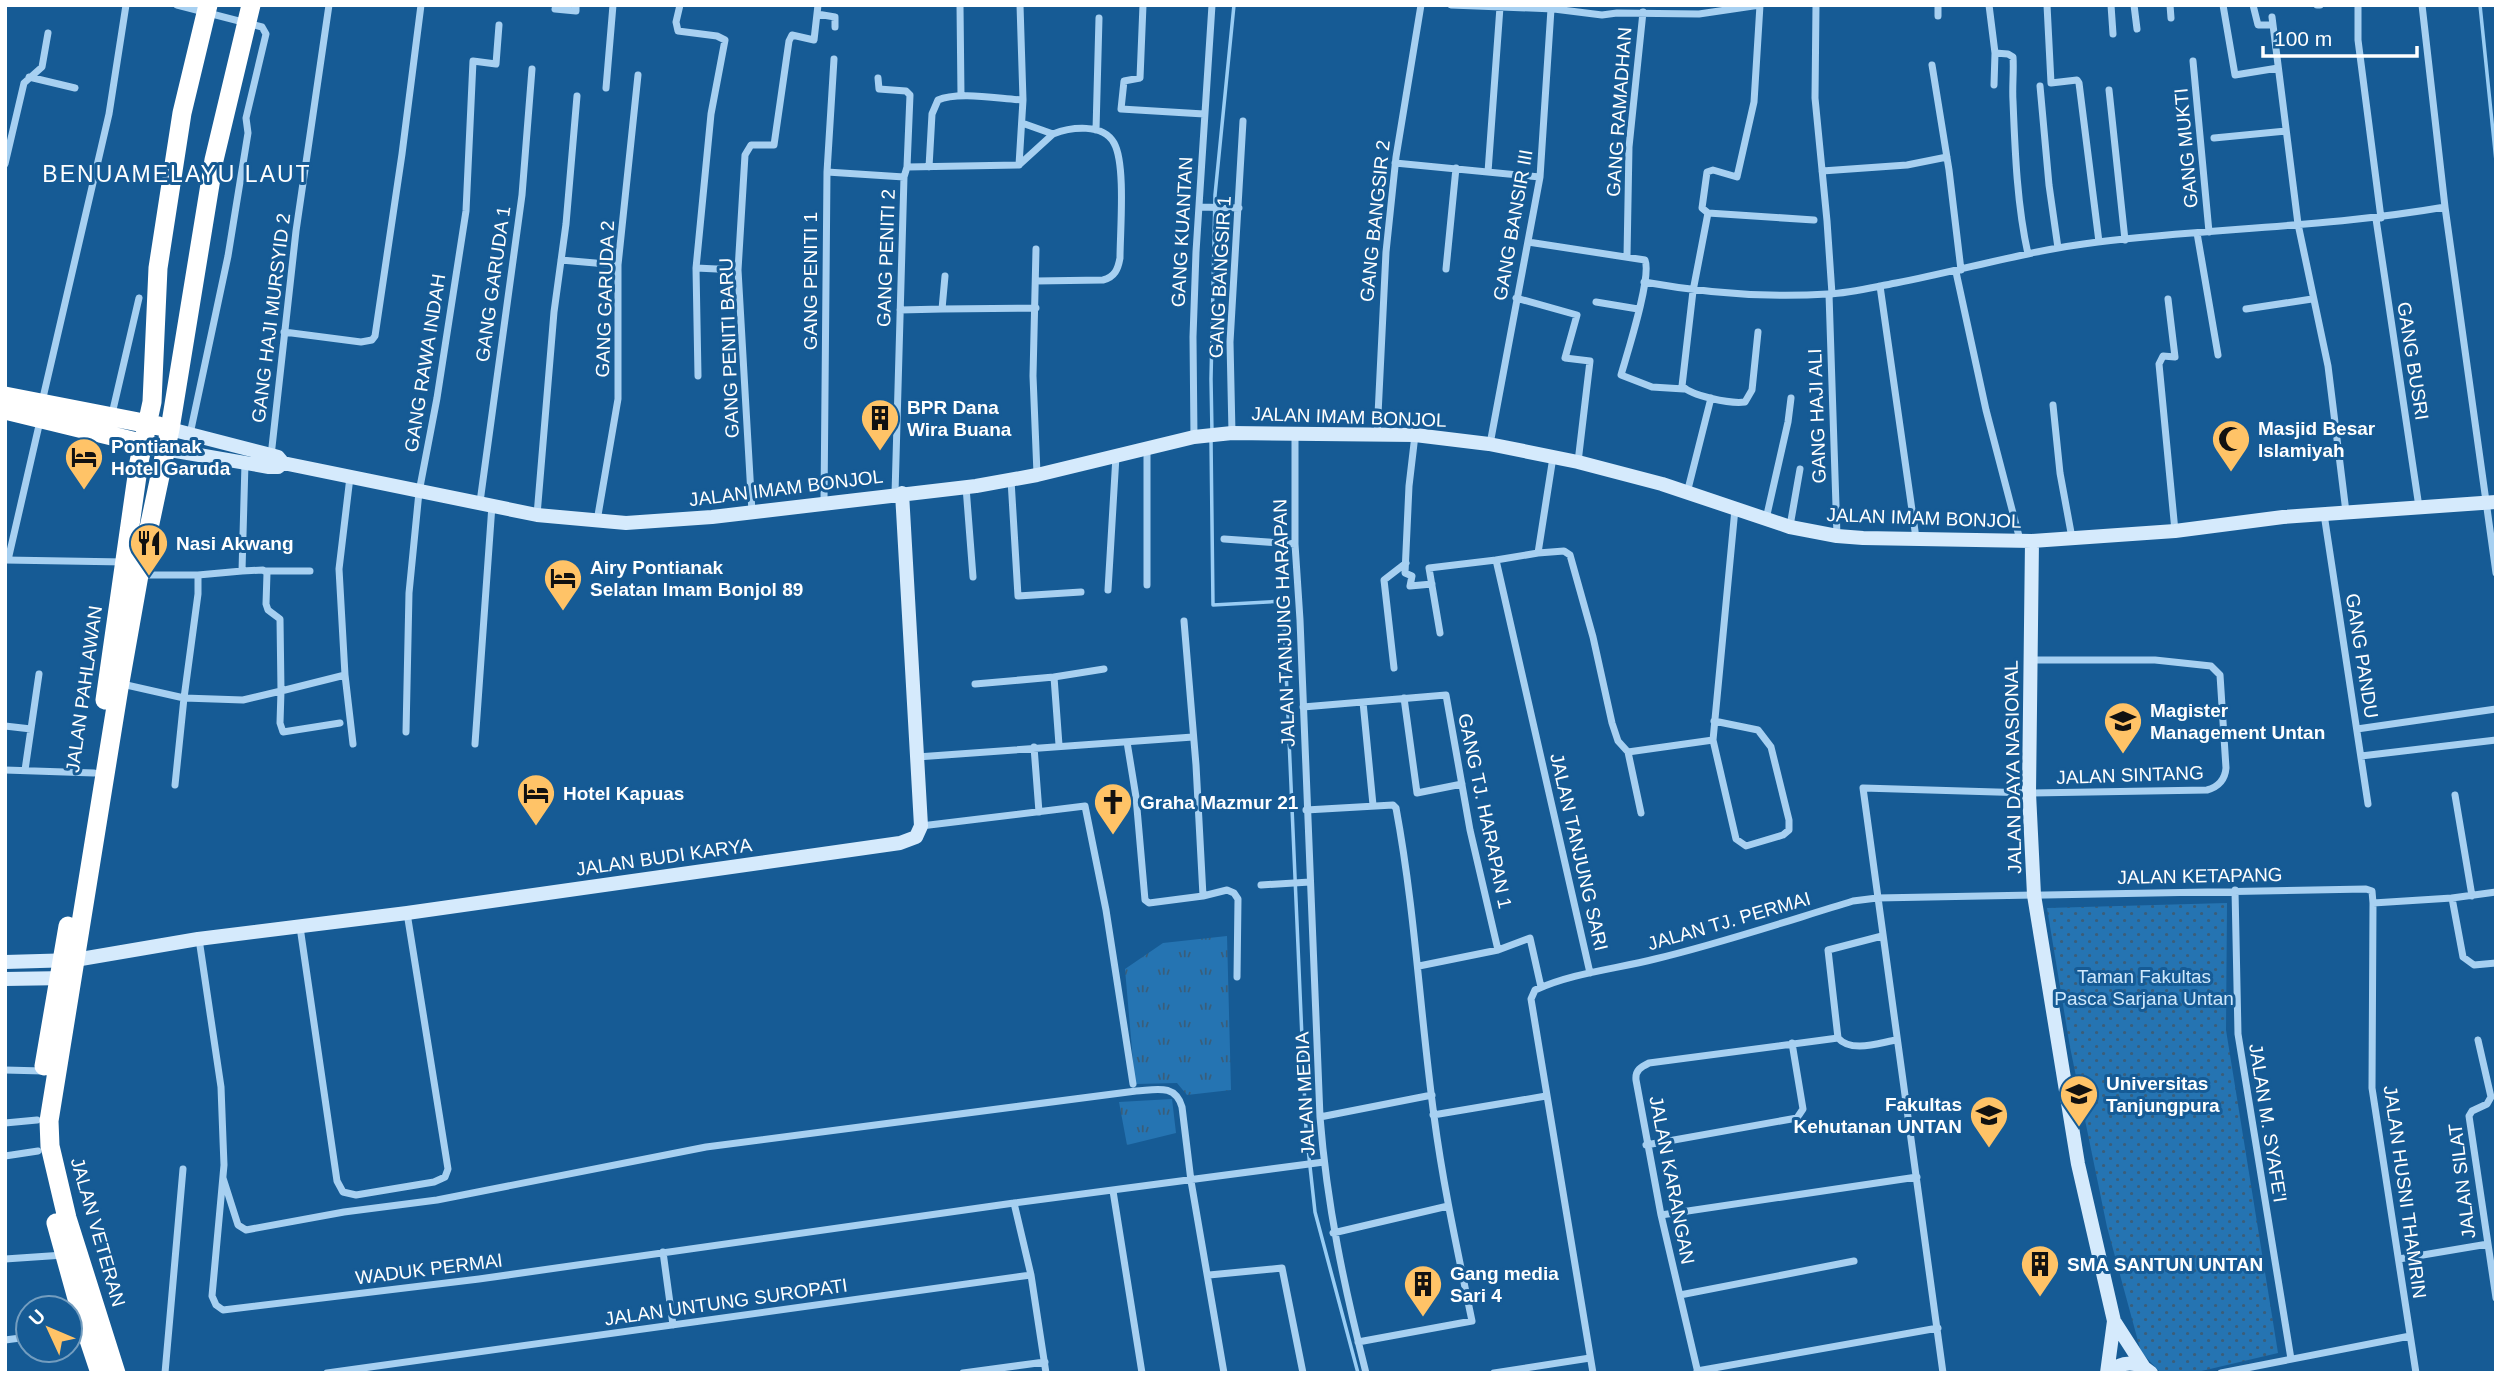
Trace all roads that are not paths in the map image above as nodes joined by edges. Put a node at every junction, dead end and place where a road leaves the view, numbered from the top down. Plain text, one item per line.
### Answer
1 (126, 5) edge
2 (177, 5) edge
3 (208, 5) edge
4 (251, 5) edge
5 (328, 5) edge
6 (421, 5) edge
7 (576, 5) edge
8 (613, 5) edge
9 (680, 5) edge
10 (818, 5) edge
11 (960, 5) edge
12 (1020, 5) edge
13 (1143, 5) edge
14 (1212, 5) edge
15 (1451, 5) edge
16 (1760, 5) edge
17 (1816, 5) edge
18 (1938, 5) edge
19 (1989, 5) edge
20 (2047, 5) edge
21 (2111, 5) edge
22 (2134, 5) edge
23 (2170, 5) edge
24 (2223, 5) edge
25 (2253, 5) edge
26 (2358, 5) edge
27 (2423, 5) edge
28 (1500, 7) junction
29 (1421, 8) edge
30 (555, 9) dead end
31 (1551, 9) junction
32 (1643, 12) junction
33 (817, 14) junction
34 (1938, 16) dead end
35 (1099, 18) dead end
36 (2171, 18) dead end
37 (1999, 19) dead end
38 (1990, 20) junction
39 (499, 25) dead end
40 (835, 27) dead end
41 (2137, 29) dead end
42 (48, 33) dead end
43 (2113, 34) dead end
44 (1995, 53) junction
45 (834, 59) dead end
46 (2193, 61) dead end
47 (1932, 65) dead end
48 (2278, 68) junction
49 (532, 69) dead end
50 (638, 75) dead end
51 (29, 77) junction
52 (878, 78) dead end
53 (1994, 86) dead end
54 (2040, 86) dead end
55 (75, 88) dead end
56 (606, 88) dead end
57 (2109, 90) dead end
58 (577, 96) dead end
59 (961, 96) junction
60 (1023, 100) junction
61 (5, 108) edge
62 (16, 111) junction
63 (1204, 114) junction
64 (1243, 121) dead end
65 (1022, 123) junction
66 (1096, 130) junction
67 (2286, 131) junction
68 (1053, 134) junction
69 (2214, 138) dead end
70 (7, 151) edge
71 (1947, 158) junction
72 (1395, 163) junction
73 (5, 164) edge
74 (1019, 165) junction
75 (906, 167) junction
76 (929, 167) junction
77 (1456, 168) junction
78 (1822, 171) junction
79 (827, 172) junction
80 (1488, 172) junction
81 (904, 177) junction
82 (1540, 177) junction
83 (1199, 207) junction
84 (2445, 207) junction
85 (1236, 208) junction
86 (1708, 214) junction
87 (2378, 218) junction
88 (1814, 220) dead end
89 (2298, 224) junction
90 (2209, 232) junction
91 (2197, 233) junction
92 (2125, 240) junction
93 (1528, 242) junction
94 (2099, 242) junction
95 (2058, 248) junction
96 (1036, 249) dead end
97 (2028, 254) junction
98 (1628, 256) junction
99 (561, 260) junction
100 (618, 265) junction
101 (696, 268) junction
102 (1446, 269) dead end
103 (738, 270) junction
104 (1958, 271) junction
105 (945, 276) dead end
106 (1036, 282) junction
107 (1644, 282) junction
108 (1880, 286) junction
109 (1693, 290) junction
110 (1830, 294) junction
111 (139, 298) dead end
112 (1516, 298) junction
113 (2168, 299) dead end
114 (2312, 299) junction
115 (1596, 302) dead end
116 (1035, 308) junction
117 (942, 309) junction
118 (1638, 309) junction
119 (2246, 309) dead end
120 (900, 310) junction
121 (284, 331) junction
122 (1758, 332) dead end
123 (2218, 355) dead end
124 (698, 376) dead end
125 (1684, 389) junction
126 (5, 396) edge
127 (1711, 398) junction
128 (1791, 398) dead end
129 (2053, 405) dead end
130 (5, 410) edge
131 (41, 411) junction
132 (111, 418) junction
133 (147, 423) junction
134 (170, 429) junction
135 (190, 434) junction
136 (1229, 434) junction
137 (1295, 434) junction
138 (1377, 435) junction
139 (1415, 435) junction
140 (1196, 437) junction
141 (142, 444) junction
142 (1489, 444) junction
143 (1147, 448) junction
144 (164, 449) junction
145 (1116, 456) junction
146 (1553, 457) junction
147 (274, 462) junction
148 (1578, 462) junction
149 (245, 463) junction
150 (1800, 470) dead end
151 (1037, 475) junction
152 (350, 477) junction
153 (1011, 480) junction
154 (966, 486) junction
155 (419, 492) junction
156 (899, 494) junction
157 (1687, 494) junction
158 (486, 503) junction
159 (824, 503) junction
160 (2491, 503) edge
161 (2419, 508) junction
162 (1735, 509) junction
163 (751, 512) junction
164 (2346, 513) junction
165 (2324, 514) junction
166 (537, 515) junction
167 (1766, 519) junction
168 (596, 522) junction
169 (1790, 527) junction
170 (2175, 531) junction
171 (1837, 536) junction
172 (2072, 538) junction
173 (1916, 539) junction
174 (1224, 540) dead end
175 (2026, 541) junction
176 (1294, 544) junction
177 (1538, 553) junction
178 (7, 560) edge
179 (1496, 560) junction
180 (1406, 563) junction
181 (132, 569) junction
182 (242, 571) junction
183 (266, 571) junction
184 (310, 571) dead end
185 (2496, 573) edge
186 (198, 575) junction
187 (973, 577) dead end
188 (1432, 584) junction
189 (1147, 585) dead end
190 (1108, 590) dead end
191 (1081, 592) dead end
192 (1184, 621) dead end
193 (1440, 633) dead end
194 (2031, 660) junction
195 (1394, 668) dead end
196 (1104, 669) dead end
197 (39, 674) dead end
198 (345, 675) junction
199 (1054, 677) junction
200 (120, 684) junction
201 (975, 684) dead end
202 (281, 691) junction
203 (184, 698) junction
204 (1404, 698) junction
205 (1363, 702) junction
206 (1303, 706) junction
207 (2496, 709) edge
208 (1714, 721) junction
209 (340, 723) dead end
210 (5, 726) edge
211 (31, 729) junction
212 (2357, 729) junction
213 (406, 732) dead end
214 (1193, 737) junction
215 (1713, 740) junction
216 (2496, 740) edge
217 (1128, 742) junction
218 (353, 744) dead end
219 (475, 744) dead end
220 (1059, 745) junction
221 (1034, 747) junction
222 (1628, 752) junction
223 (2361, 756) junction
224 (917, 757) junction
225 (5, 770) edge
226 (25, 770) junction
227 (94, 773) junction
228 (1462, 784) junction
229 (175, 785) dead end
230 (2029, 793) junction
231 (2455, 795) dead end
232 (2368, 804) dead end
233 (1373, 805) junction
234 (1306, 810) junction
235 (1039, 812) junction
236 (1641, 813) dead end
237 (921, 826) junction
238 (1308, 883) junction
239 (1261, 885) dead end
240 (2366, 889) joint
241 (2235, 890) junction
242 (2496, 892) edge
243 (2034, 895) junction
244 (1203, 896) junction
245 (2472, 896) junction
246 (1877, 898) junction
247 (2452, 898) junction
248 (2373, 903) junction
249 (407, 914) junction
250 (300, 927) junction
251 (1882, 936) junction
252 (198, 939) junction
253 (1498, 950) junction
254 (5, 962) edge
255 (2496, 963) edge
256 (1419, 966) junction
257 (66, 969) junction
258 (1590, 973) junction
259 (1237, 977) dead end
260 (5, 979) edge
261 (1541, 987) junction
262 (1838, 1038) junction
263 (2478, 1040) dead end
264 (1896, 1041) junction
265 (1792, 1043) junction
266 (5, 1070) edge
267 (44, 1070) junction
268 (1133, 1084) dead end
269 (1432, 1095) junction
270 (1546, 1096) junction
271 (1433, 1115) junction
272 (1320, 1117) junction
273 (37, 1121) junction
274 (5, 1123) edge
275 (1646, 1145) junction
276 (38, 1151) junction
277 (5, 1156) edge
278 (1322, 1163) junction
279 (183, 1168) dead end
280 (223, 1178) junction
281 (1917, 1178) junction
282 (1191, 1181) junction
283 (1113, 1191) junction
284 (1014, 1203) junction
285 (1448, 1206) junction
286 (1661, 1215) junction
287 (1333, 1233) junction
288 (2488, 1244) junction
289 (663, 1252) junction
290 (64, 1255) junction
291 (5, 1259) edge
292 (2399, 1259) junction
293 (1854, 1261) dead end
294 (1031, 1275) junction
295 (1209, 1275) junction
296 (1680, 1296) junction
297 (2496, 1298) edge
298 (2114, 1321) junction
299 (674, 1325) junction
300 (1938, 1328) junction
301 (88, 1330) junction
302 (2410, 1336) junction
303 (1358, 1342) junction
304 (1590, 1358) junction
305 (2291, 1359) junction
306 (1045, 1362) junction
307 (2147, 1369) edge
308 (1698, 1372) edge
309 (100, 1373) edge
310 (116, 1373) edge
311 (165, 1373) edge
312 (327, 1373) edge
313 (963, 1373) edge
314 (1046, 1373) edge
315 (1142, 1373) edge
316 (1224, 1373) edge
317 (1303, 1373) edge
318 (1366, 1373) edge
319 (1494, 1373) edge
320 (1593, 1373) edge
321 (1943, 1373) edge
322 (2108, 1373) edge
323 (2221, 1373) edge
324 (2416, 1373) edge

1 - 131 street
2 - 135 street
3 - 133 highway, JALAN PAHLAWAN
4 - 134 highway, JALAN PAHLAWAN
5 - 121 street, GANG HAJI MURSYID 2
6 - 121 street
7 - 30 street
8 - 56 street
9 - 101 street
10 - 33 street
11 - 59 street
12 - 60 street
13 - 63 street
14 - 63 street, GANG KUANTAN
15 - 28 street
16 - 32 street
16 - 86 street
17 - 78 street, GANG HAJI ALI
18 - 34 street
19 - 38 street
20 - 94 street
21 - 43 street
22 - 41 street
23 - 36 street
24 - 48 street
25 - 48 street
26 - 87 street, GANG BUSRI
27 - 84 street
28 - 31 street
28 - 80 street
29 - 72 street, GANG BANGSIR 2
31 - 32 street
31 - 82 street, GANG BANSIR III
32 - 98 street, GANG RAMADHAN
33 - 40 street
33 - 103 street, GANG PENITI BARU
35 - 66 street
37 - 38 street
38 - 44 street
39 - 155 street, GANG RAWA INDAH
42 - 51 street
44 - 53 street
44 - 97 street
45 - 79 street, GANG PENITI 1
46 - 90 street, GANG MUKTI
47 - 71 street
48 - 67 street
49 - 158 street, GANG GARUDA 1
50 - 100 street, GANG GARUDA 2
51 - 55 street
51 - 62 street
52 - 75 street
54 - 95 street
57 - 92 street
58 - 99 street
59 - 60 street
59 - 76 street
60 - 65 street
61 - 62 street
62 - 70 street
63 - 83 street, GANG KUANTAN
64 - 85 street, GANG BANGSIR 1
65 - 68 street
65 - 74 street
66 - 68 street
66 - 106 street
67 - 69 street
67 - 89 street
68 - 74 street
70 - 73 street
71 - 78 street
71 - 104 street
72 - 77 street
72 - 138 street, GANG BANGSIR 2
74 - 76 street, GANG PENITI 2
75 - 76 street, GANG PENITI 2
75 - 81 street, GANG PENITI 2
77 - 80 street
77 - 102 street
78 - 110 street, GANG HAJI ALI
79 - 81 street
79 - 159 street, GANG PENITI 1
80 - 82 street
81 - 120 street, GANG PENITI 2
82 - 93 street, GANG BANSIR III
83 - 85 street
83 - 140 street, GANG KUANTAN
84 - 87 street
84 - 160 street
85 - 136 street, GANG BANGSIR 1
86 - 88 street
86 - 109 street
87 - 89 street
87 - 161 street, GANG BUSRI
89 - 90 street
89 - 114 street
90 - 91 street
91 - 92 street
91 - 123 street
92 - 94 street
93 - 98 street
93 - 112 street, GANG BANSIR III
94 - 95 street
95 - 97 street
96 - 106 street
97 - 104 street
98 - 107 street
99 - 100 street
99 - 166 street
100 - 168 street, GANG GARUDA 2
101 - 103 street
101 - 124 street
103 - 163 street, GANG PENITI BARU
104 - 108 street
104 - 175 street
105 - 117 street
106 - 116 street
107 - 109 street
107 - 118 street
108 - 110 street
108 - 173 street
109 - 110 street
109 - 125 street
110 - 171 street, GANG HAJI ALI
111 - 132 street
112 - 142 street, GANG BANSIR III
112 - 148 street
113 - 170 street
114 - 119 street
114 - 164 street
115 - 118 street
116 - 117 street
116 - 151 street
117 - 120 street
118 - 125 street
120 - 156 street, GANG PENITI 2
121 - 147 street, GANG HAJI MURSYID 2
122 - 127 street
125 - 127 street
126 - 131 highway
127 - 157 street
128 - 167 street
129 - 172 street
130 - 131 highway
131 - 132 highway
131 - 141 highway
131 - 178 street
132 - 133 highway
133 - 134 highway
133 - 141 highway, JALAN PAHLAWAN
134 - 135 main road, JALAN IMAM BONJOL
134 - 144 highway, JALAN PAHLAWAN
135 - 147 main road, JALAN IMAM BONJOL
136 - 137 main road, JALAN IMAM BONJOL
136 - 140 main road, JALAN IMAM BONJOL
137 - 138 main road, JALAN IMAM BONJOL
137 - 176 street, JALAN TANJUNG HARAPAN
138 - 139 main road, JALAN IMAM BONJOL
139 - 142 main road, JALAN IMAM BONJOL
139 - 180 street
140 - 143 main road, JALAN IMAM BONJOL
141 - 144 highway
141 - 181 highway, JALAN PAHLAWAN
142 - 146 main road, JALAN IMAM BONJOL
143 - 145 main road, JALAN IMAM BONJOL
143 - 189 street
144 - 149 main road, JALAN IMAM BONJOL
144 - 181 highway, JALAN PAHLAWAN
145 - 151 main road, JALAN IMAM BONJOL
145 - 190 street
146 - 148 main road, JALAN IMAM BONJOL
146 - 177 street
147 - 149 main road, JALAN IMAM BONJOL
147 - 152 main road, JALAN IMAM BONJOL
148 - 157 main road, JALAN IMAM BONJOL
149 - 182 street
150 - 169 street
151 - 153 main road, JALAN IMAM BONJOL
152 - 155 main road, JALAN IMAM BONJOL
152 - 198 street
153 - 154 main road, JALAN IMAM BONJOL
153 - 191 street
154 - 156 main road, JALAN IMAM BONJOL
154 - 187 street
155 - 158 main road, JALAN IMAM BONJOL
155 - 213 street, GANG RAWA INDAH
156 - 159 main road, JALAN IMAM BONJOL
156 - 224 main road
157 - 162 main road, JALAN IMAM BONJOL
158 - 166 main road, JALAN IMAM BONJOL
158 - 219 street, GANG GARUDA 1
159 - 163 main road, JALAN IMAM BONJOL
160 - 161 main road, JALAN IMAM BONJOL
160 - 185 street
161 - 164 main road, JALAN IMAM BONJOL
162 - 167 main road, JALAN IMAM BONJOL
162 - 208 street
163 - 168 main road, JALAN IMAM BONJOL
164 - 165 main road, JALAN IMAM BONJOL
165 - 170 main road, JALAN IMAM BONJOL
165 - 212 street, GANG PANDU
166 - 168 main road, JALAN IMAM BONJOL
167 - 169 main road, JALAN IMAM BONJOL
169 - 171 main road, JALAN IMAM BONJOL
170 - 172 main road, JALAN IMAM BONJOL
171 - 173 main road, JALAN IMAM BONJOL
172 - 175 main road, JALAN IMAM BONJOL
173 - 175 main road, JALAN IMAM BONJOL
174 - 176 street
175 - 194 main road, JALAN DAYA NASIONAL
176 - 206 street, JALAN TANJUNG HARAPAN
177 - 179 street
177 - 222 street
178 - 181 street
179 - 188 street
179 - 258 street, JALAN TANJUNG SARI
180 - 188 street
180 - 195 street
181 - 186 street
181 - 200 highway, JALAN PAHLAWAN
181 - 227 highway, JALAN PAHLAWAN
182 - 183 street
182 - 186 street
183 - 184 street
183 - 202 street
186 - 203 street
188 - 193 street
192 - 214 street
194 - 230 main road, JALAN DAYA NASIONAL
194 - 230 street, JALAN SINTANG
196 - 199 street
197 - 211 street
198 - 202 street
198 - 218 street
199 - 201 street
199 - 220 street
200 - 203 street
200 - 257 highway, JALAN PAHLAWAN
202 - 203 street
202 - 209 street
203 - 229 street
204 - 205 street, GANG TJ. HARAPAN 1
204 - 228 street, GANG TJ. HARAPAN 1
204 - 228 street
205 - 206 street, GANG TJ. HARAPAN 1
205 - 233 street
206 - 234 street, JALAN TANJUNG HARAPAN
207 - 212 street
208 - 215 street
208 - 215 street
210 - 211 street
211 - 226 street
212 - 223 street, GANG PANDU
214 - 217 street
214 - 244 street
215 - 222 street
216 - 223 street
217 - 220 street
217 - 244 street
220 - 221 street
221 - 224 street
221 - 235 street
222 - 236 street
223 - 232 street, GANG PANDU
224 - 237 main road
225 - 226 street
226 - 227 street
227 - 257 highway, JALAN PAHLAWAN
228 - 253 street, GANG TJ. HARAPAN 1
230 - 243 main road, JALAN DAYA NASIONAL
230 - 246 street
231 - 245 street
233 - 234 street
233 - 256 street
234 - 238 street, JALAN MEDIA
235 - 237 street
235 - 268 street
237 - 249 main road, JALAN BUDI KARYA
238 - 239 street
238 - 272 street, JALAN MEDIA
240 - 241 street, JALAN KETAPANG
240 - 248 street, JALAN HUSNI THAMRIN
241 - 243 street, JALAN KETAPANG
241 - 305 street, JALAN M. SYAFE'I
242 - 245 street
243 - 246 street, JALAN KETAPANG
243 - 298 main road, JALAN DAYA NASIONAL
244 - 259 street
245 - 247 street
246 - 251 street
246 - 258 street, JALAN TJ. PERMAI
247 - 248 street
247 - 255 street
248 - 292 street, JALAN HUSNI THAMRIN
249 - 250 main road, JALAN BUDI KARYA
249 - 250 street
250 - 252 main road, JALAN BUDI KARYA
251 - 262 street
251 - 264 street
252 - 257 main road, JALAN BUDI KARYA
252 - 280 street, WADUK PERMAI
253 - 256 street
253 - 261 street
254 - 257 main road
256 - 269 street
257 - 260 main road
257 - 267 highway, JALAN VETERAN
257 - 301 highway, JALAN VETERAN
258 - 261 street, JALAN TANJUNG SARI
261 - 270 street
262 - 264 street, JALAN KARANGAN
262 - 265 street, JALAN KARANGAN
263 - 288 street, JALAN SILAT
264 - 281 street
265 - 275 street
265 - 275 street, JALAN KARANGAN
266 - 267 street
267 - 273 highway, JALAN VETERAN
269 - 271 street
269 - 272 street
270 - 271 street
270 - 304 street
271 - 285 street
272 - 278 street, JALAN MEDIA
273 - 274 street
273 - 276 highway, JALAN VETERAN
275 - 286 street, JALAN KARANGAN
276 - 277 street
276 - 290 highway, JALAN VETERAN
278 - 282 street, WADUK PERMAI
278 - 287 street, JALAN MEDIA
279 - 311 street
280 - 282 street
280 - 289 street, WADUK PERMAI
281 - 286 street
281 - 300 street
282 - 283 street, WADUK PERMAI
282 - 295 street
283 - 284 street, WADUK PERMAI
283 - 315 street
284 - 289 street, WADUK PERMAI
284 - 294 street
285 - 287 street
285 - 303 street
286 - 296 street, JALAN KARANGAN
287 - 303 street, JALAN MEDIA
288 - 292 street, JALAN SILAT
288 - 297 street
289 - 299 street
290 - 291 street
290 - 301 highway, JALAN VETERAN
292 - 302 street, JALAN HUSNI THAMRIN
293 - 296 street
294 - 299 street, JALAN UNTUNG SUROPATI
294 - 306 street
295 - 316 street
295 - 317 street
296 - 308 street, JALAN KARANGAN
298 - 307 main road, JALAN DAYA NASIONAL
298 - 322 main road, JALAN DAYA NASIONAL
299 - 312 street, JALAN UNTUNG SUROPATI
300 - 308 street
300 - 321 street
301 - 309 highway, JALAN VETERAN
301 - 310 highway, JALAN VETERAN
302 - 305 street
302 - 324 street, JALAN HUSNI THAMRIN
303 - 318 street, JALAN MEDIA
304 - 319 street
304 - 320 street
305 - 323 street
306 - 313 street
306 - 314 street
307 - 322 main road, JALAN DAYA NASIONAL

